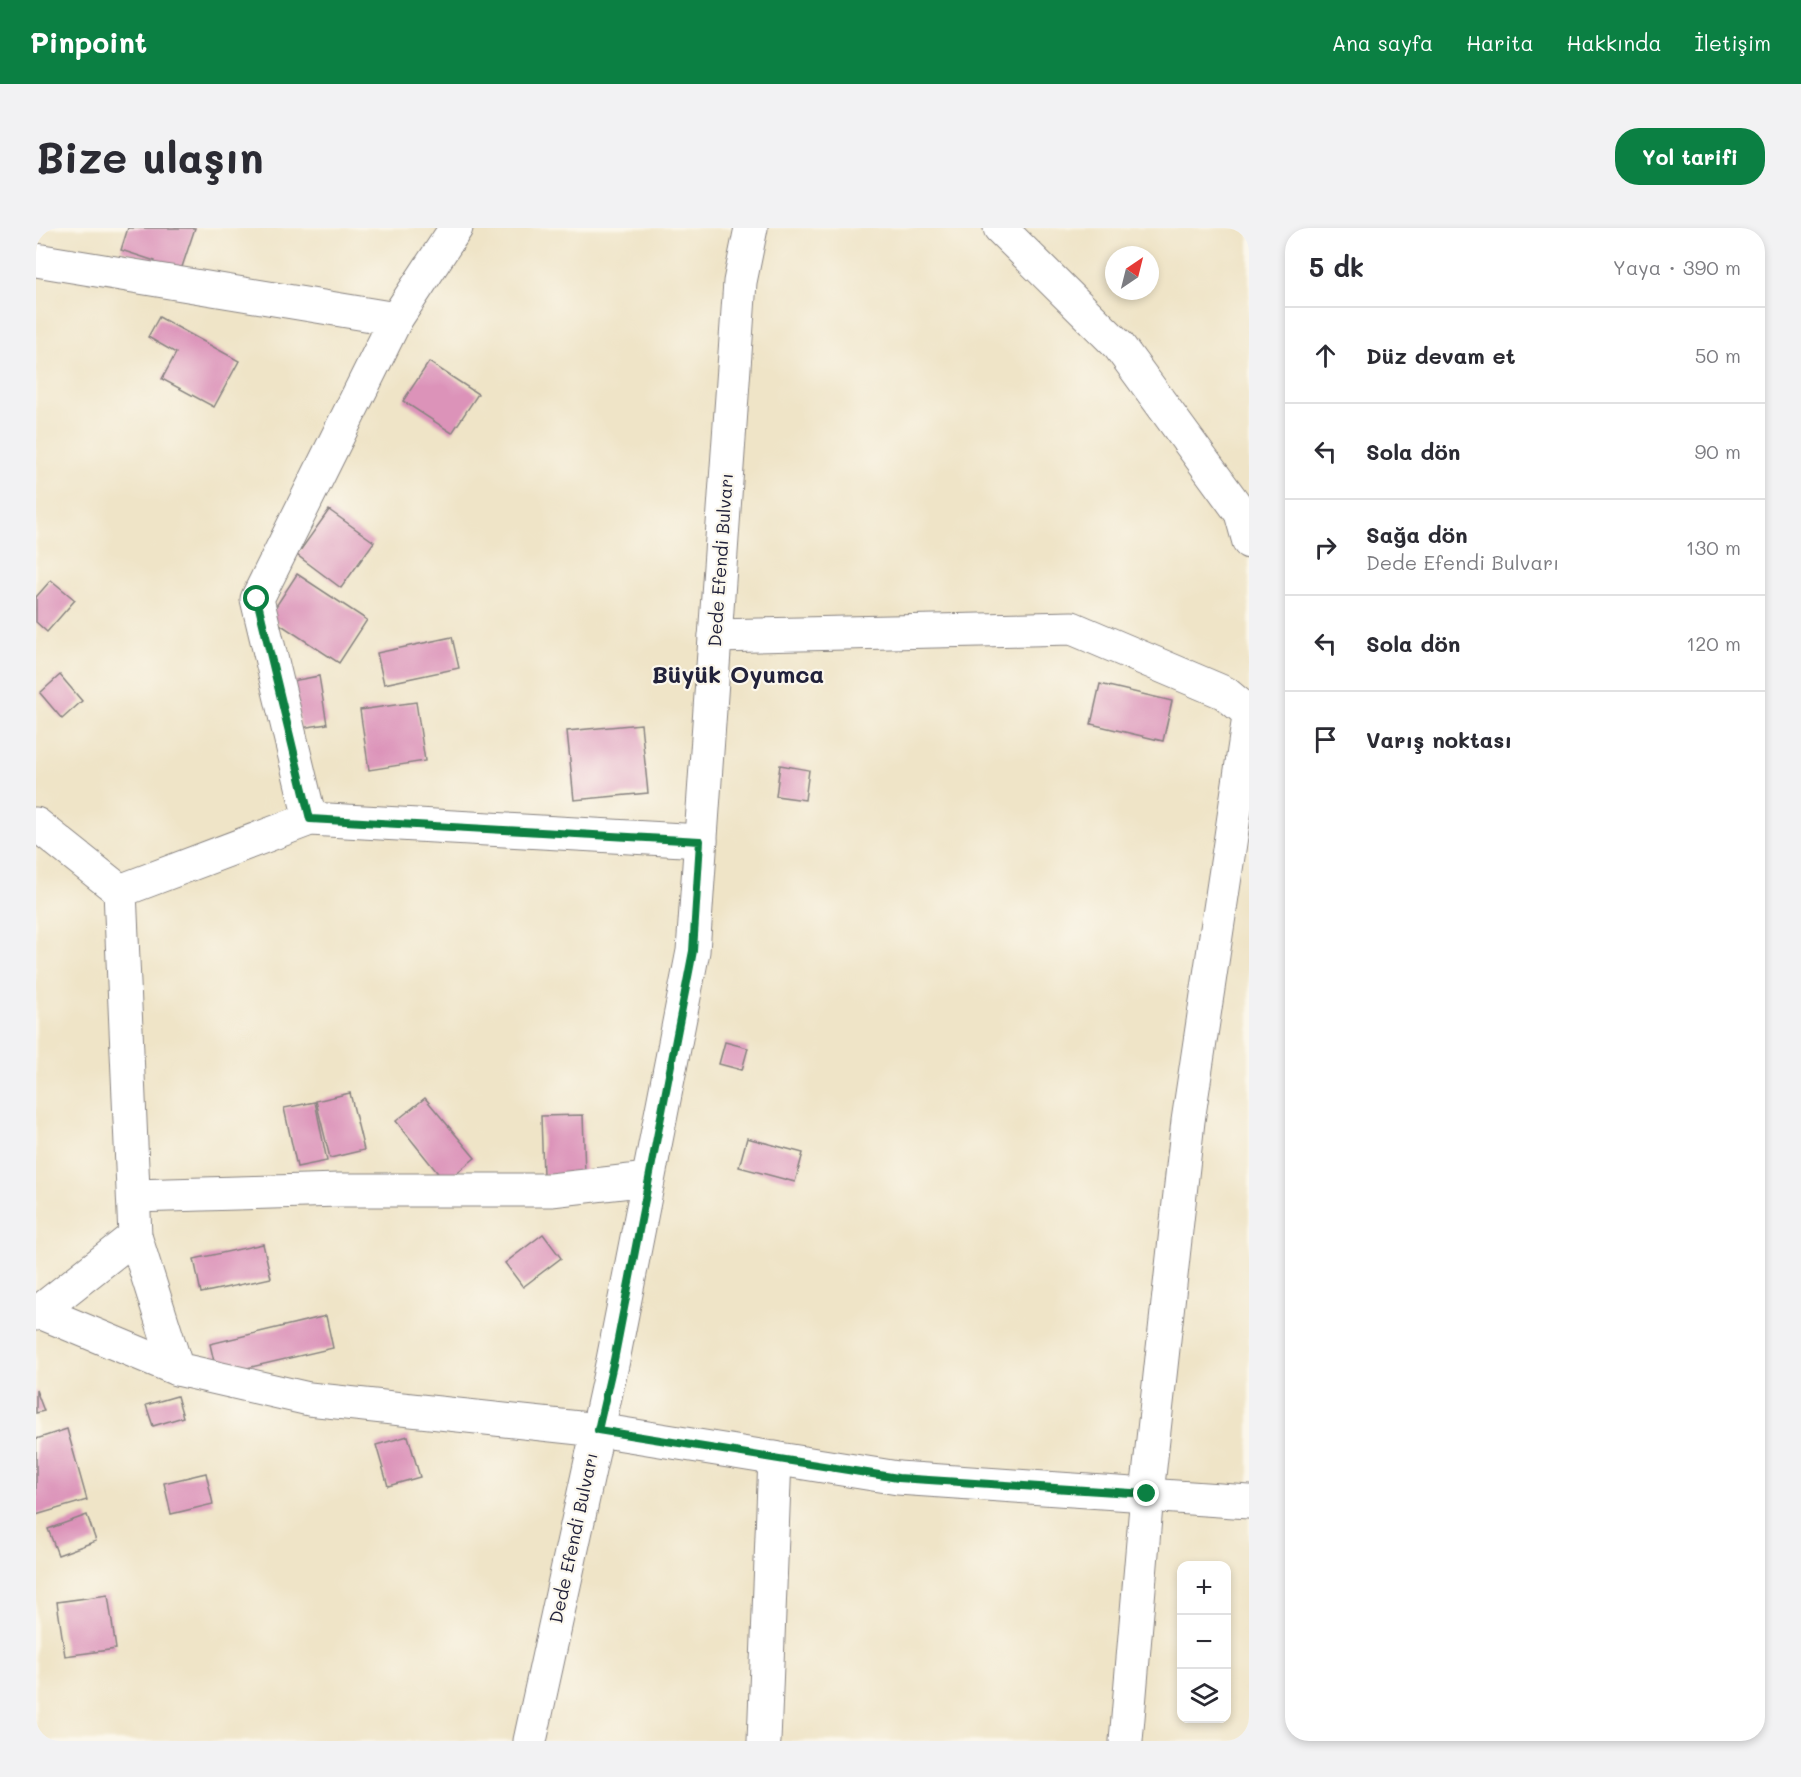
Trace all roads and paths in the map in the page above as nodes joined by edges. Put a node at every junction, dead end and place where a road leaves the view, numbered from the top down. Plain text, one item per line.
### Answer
1 (456, 228) edge
2 (751, 228) edge
3 (1000, 228) edge
4 (36, 260) edge
5 (396, 319) junction
6 (1249, 542) edge
7 (715, 636) junction
8 (1249, 715) edge
9 (310, 819) junction
10 (36, 824) edge
11 (700, 841) junction
12 (120, 891) junction
13 (648, 1179) junction
14 (134, 1196) junction
15 (135, 1236) junction
16 (38, 1313) edge
17 (177, 1369) junction
18 (598, 1430) junction
19 (775, 1458) junction
20 (1147, 1494) junction
21 (1249, 1502) edge
22 (530, 1741) edge
23 (764, 1741) edge
24 (1126, 1741) edge

1 - 5 street
2 - 7 street, Dede Efendi Bulvarı
3 - 6 street
4 - 5 street
5 - 9 street
7 - 8 street
7 - 11 street, Dede Efendi Bulvarı
8 - 20 street
9 - 11 street
9 - 12 street
10 - 12 street
11 - 13 street, Dede Efendi Bulvarı
12 - 14 street
13 - 14 street
13 - 18 street, Dede Efendi Bulvarı
14 - 15 street
15 - 16 street
15 - 17 street
16 - 17 street
17 - 18 street
18 - 19 street
18 - 22 street, Dede Efendi Bulvarı
19 - 20 street
19 - 23 street
20 - 21 street
20 - 24 street

